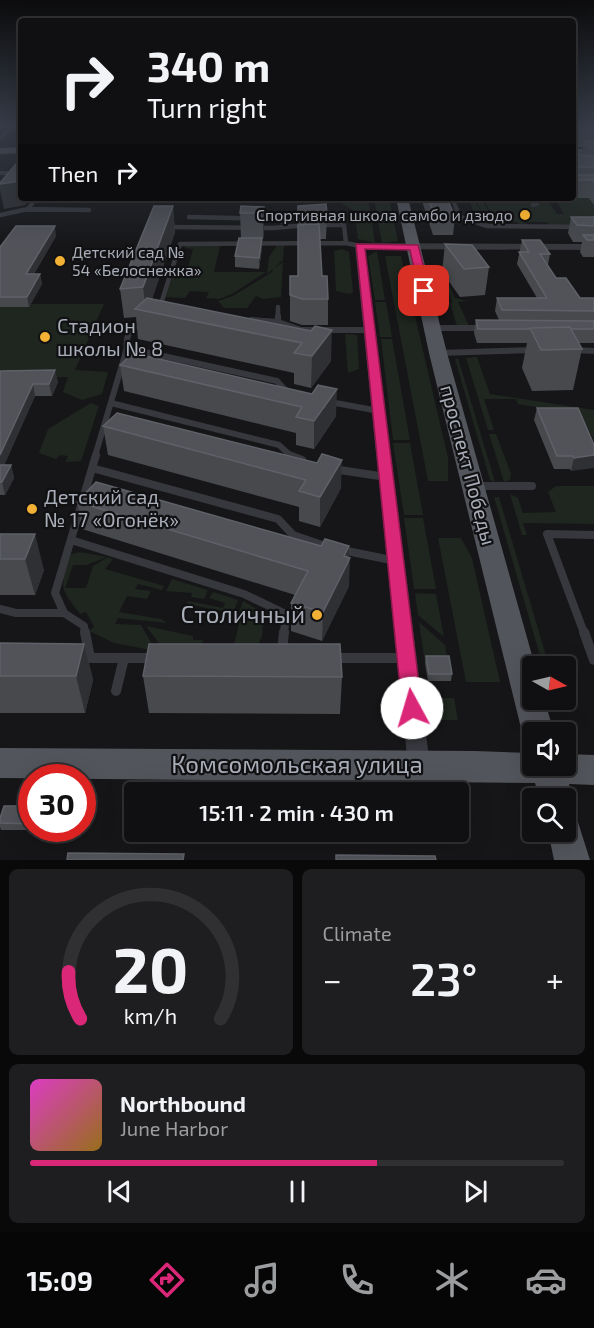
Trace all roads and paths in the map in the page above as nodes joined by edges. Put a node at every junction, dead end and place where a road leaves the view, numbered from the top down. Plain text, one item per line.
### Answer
1 (0, 173) edge
2 (18, 173) edge
3 (18, 177) edge
4 (16, 180) edge
5 (34, 201) edge
6 (403, 201) edge
7 (453, 201) edge
8 (538, 201) edge
9 (533, 205) dead end
10 (28, 209) junction
11 (89, 210) dead end
12 (0, 215) edge
13 (189, 217) dead end
14 (306, 217) edge
15 (279, 219) junction
16 (286, 225) junction
17 (154, 227) edge
18 (594, 227) edge
19 (353, 245) junction
20 (414, 247) junction
21 (594, 247) edge
22 (278, 307) dead end
23 (243, 320) edge
24 (278, 322) junction
25 (433, 328) junction
26 (496, 328) edge
27 (369, 330) junction
28 (127, 348) junction
29 (537, 350) edge
30 (571, 350) edge
31 (594, 351) edge
32 (438, 353) junction
33 (290, 394) edge
34 (323, 401) edge
35 (111, 403) junction
36 (378, 411) junction
37 (308, 463) edge
38 (92, 468) junction
39 (327, 468) edge
40 (386, 477) junction
41 (474, 486) junction
42 (532, 486) dead end
43 (594, 535) edge
44 (71, 540) junction
45 (396, 561) junction
46 (0, 609) edge
47 (64, 613) junction
48 (79, 658) edge
49 (90, 658) junction
50 (124, 658) junction
51 (169, 658) edge
52 (270, 658) edge
53 (281, 658) junction
54 (293, 658) edge
55 (328, 658) edge
56 (406, 658) junction
57 (594, 660) edge
58 (116, 691) dead end
59 (535, 722) edge
60 (0, 763) edge
61 (419, 766) junction
62 (594, 770) edge
63 (550, 778) edge
64 (568, 842) edge
65 (572, 860) edge

1 - 2 lane
3 - 4 lane
5 - 10 lane
6 - 20 main road, проспект Победы
7 - 18 lane
8 - 9 lane
10 - 11 lane
10 - 12 lane
13 - 15 lane
14 - 15 lane
15 - 16 lane
16 - 17 lane
16 - 19 lane
19 - 20 street
19 - 27 street
19 - 28 lane
20 - 21 street
20 - 25 main road, проспект Победы
22 - 24 lane
23 - 24 lane
24 - 27 lane
25 - 26 lane
25 - 32 main road, проспект Победы
27 - 36 street
28 - 33 lane
28 - 35 lane
29 - 32 lane
30 - 31 lane
32 - 41 main road, проспект Победы
34 - 36 lane
35 - 37 lane
35 - 38 lane
36 - 40 street
38 - 44 lane
38 - 45 lane
39 - 40 lane
40 - 45 street
41 - 42 lane
41 - 59 main road, проспект Победы
43 - 57 lane
44 - 47 lane
44 - 53 lane
45 - 56 street
46 - 47 lane
47 - 49 lane
48 - 49 lane
49 - 50 lane
50 - 51 lane
50 - 58 lane
52 - 53 lane
53 - 54 lane
55 - 56 lane
56 - 61 street
60 - 61 main road, Комсомольская улица
61 - 63 main road, Комсомольская улица
62 - 63 main road, Комсомольская улица
64 - 65 main road

